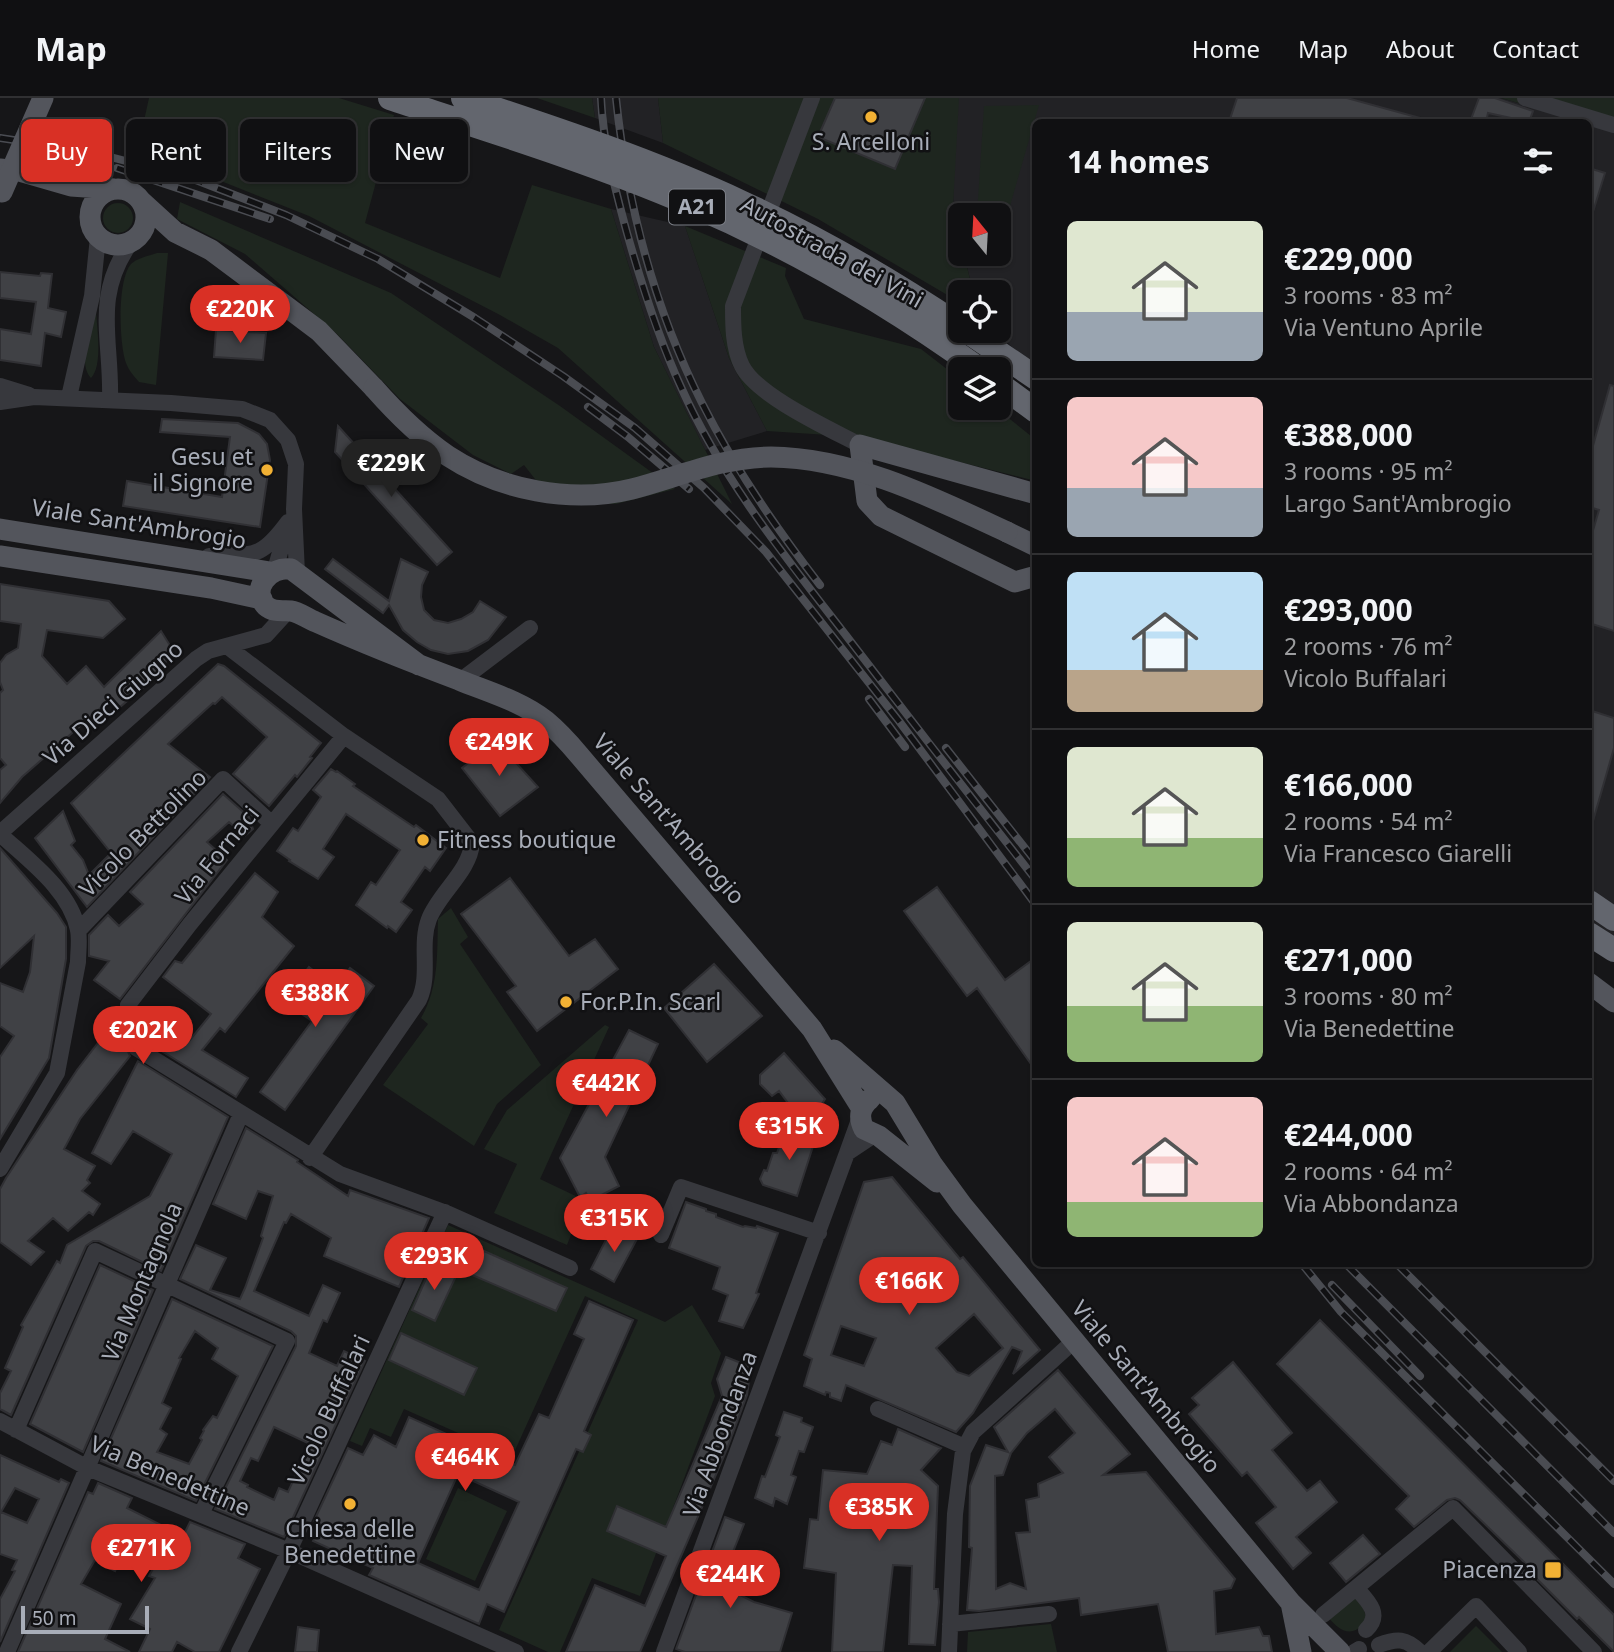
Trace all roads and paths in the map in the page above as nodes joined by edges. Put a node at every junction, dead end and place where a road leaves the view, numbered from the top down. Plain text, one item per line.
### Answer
1 (43, 98) edge
2 (390, 98) edge
3 (463, 98) edge
4 (812, 98) edge
5 (1525, 98) edge
6 (1614, 125) edge
7 (0, 169) edge
8 (71, 186) junction
9 (114, 189) junction
10 (0, 197) edge
11 (141, 201) junction
12 (90, 212) junction
13 (175, 232) junction
14 (137, 235) junction
15 (98, 237) junction
16 (948, 319) edge
17 (985, 343) edge
18 (962, 357) edge
19 (1032, 375) edge
20 (0, 386) edge
21 (1011, 393) edge
22 (34, 397) junction
23 (69, 397) junction
24 (110, 400) junction
25 (0, 402) edge
26 (1032, 408) edge
27 (860, 445) junction
28 (1032, 493) edge
29 (291, 516) junction
30 (0, 529) edge
31 (1032, 544) edge
32 (0, 556) edge
33 (181, 558) junction
34 (273, 571) junction
35 (300, 576) junction
36 (1032, 577) edge
37 (264, 602) junction
38 (289, 612) junction
39 (530, 628) dead end
40 (269, 632) junction
41 (228, 647) junction
42 (419, 665) junction
43 (460, 681) junction
44 (344, 736) junction
45 (272, 824) junction
46 (0, 833) edge
47 (1592, 904) edge
48 (1614, 919) edge
49 (78, 931) junction
50 (1592, 936) edge
51 (1614, 950) edge
52 (1592, 985) edge
53 (1614, 1002) edge
54 (128, 1005) dead end
55 (812, 1029) junction
56 (136, 1048) dead end
57 (894, 1104) junction
58 (861, 1113) junction
59 (241, 1114) junction
60 (876, 1136) junction
61 (847, 1153) junction
62 (310, 1158) junction
63 (0, 1169) edge
64 (962, 1205) junction
65 (444, 1212) junction
66 (819, 1233) junction
67 (662, 1235) dead end
68 (570, 1268) dead end
69 (164, 1285) junction
70 (1074, 1341) junction
71 (878, 1409) dead end
72 (0, 1421) edge
73 (16, 1430) junction
74 (965, 1447) junction
75 (88, 1468) junction
76 (201, 1514) junction
77 (289, 1551) junction
78 (1357, 1588) junction
79 (1291, 1603) junction
80 (1049, 1614) dead end
81 (1323, 1615) dead end
82 (950, 1623) junction
83 (1366, 1630) dead end
84 (1379, 1645) dead end
85 (1351, 1651) edge
86 (7, 1652) edge
87 (239, 1652) edge
88 (516, 1652) edge
89 (664, 1652) edge
90 (949, 1652) edge
91 (1301, 1652) edge
92 (1420, 1652) edge
93 (1429, 1652) edge
94 (1519, 1652) edge
95 (1594, 1652) edge

1 - 10 main road, bridge
2 - 18 highway, Autostrada dei Vini / A21, bridge
3 - 16 highway, Autostrada dei Vini / A21, bridge
4 - 27 street
5 - 6 street
7 - 8 main road
8 - 9 main road
8 - 12 main road
9 - 11 main road
9 - 12 main road
11 - 13 main road
11 - 14 main road
12 - 15 main road
13 - 14 main road
13 - 31 main road, bridge
14 - 15 main road
14 - 24 street
15 - 23 street
17 - 19 highway
20 - 22 street
21 - 26 highway
22 - 23 street
22 - 25 street
23 - 24 street
24 - 29 street
27 - 28 main road
27 - 36 main road
29 - 33 street
29 - 34 street
29 - 35 street
30 - 33 main road, Viale Sant'Ambrogio
32 - 37 main road, Viale Sant'Ambrogio
33 - 34 main road, Viale Sant'Ambrogio
34 - 35 main road, Viale Sant'Ambrogio
34 - 37 main road, Viale Sant'Ambrogio
35 - 38 main road
35 - 42 main road, Viale Sant'Ambrogio
37 - 38 main road, Viale Sant'Ambrogio
37 - 40 street
38 - 40 street, Via Dieci Giugno
38 - 42 main road, Viale Sant'Ambrogio
39 - 43 street
40 - 41 street, Via Dieci Giugno
41 - 44 street
41 - 46 street, Via Dieci Giugno
42 - 43 main road, Viale Sant'Ambrogio
43 - 55 main road, Viale Sant'Ambrogio
44 - 45 street, Via Fornaci
44 - 62 street
45 - 49 street, Vicolo Bettolino
45 - 54 street, Via Fornaci
46 - 49 street
47 - 48 highway
49 - 63 street
50 - 51 highway
52 - 53 main road
55 - 57 main road, Viale Sant'Ambrogio
55 - 58 main road, Viale Sant'Ambrogio
56 - 59 street
57 - 58 main road
57 - 60 main road
57 - 64 main road, Viale Sant'Ambrogio
58 - 60 main road, Viale Sant'Ambrogio
58 - 61 street, Via Abbondanza
59 - 62 street
59 - 69 street, Via Montagnola
60 - 61 street
60 - 64 main road, Viale Sant'Ambrogio
61 - 66 street, Via Abbondanza
62 - 65 street
64 - 70 main road, Viale Sant'Ambrogio
65 - 68 street
65 - 77 street, Vicolo Buffalari
66 - 67 street
66 - 89 street, Via Abbondanza
69 - 73 street
69 - 75 street, Via Montagnola
69 - 76 street
70 - 74 street
70 - 79 main road, Viale Sant'Ambrogio
71 - 74 street
72 - 73 street, Via Benedettine
73 - 75 street, Via Benedettine
74 - 82 street
75 - 76 street, Via Benedettine
75 - 86 street, Via Montagnola
76 - 77 street, Via Benedettine
77 - 87 street, Vicolo Buffalari
77 - 88 street, Via Benedettine
78 - 81 street
78 - 83 street
78 - 95 street
79 - 85 main road, Viale Sant'Ambrogio
79 - 91 main road, Viale Sant'Ambrogio
80 - 82 street
82 - 90 street
84 - 92 street
93 - 94 street

